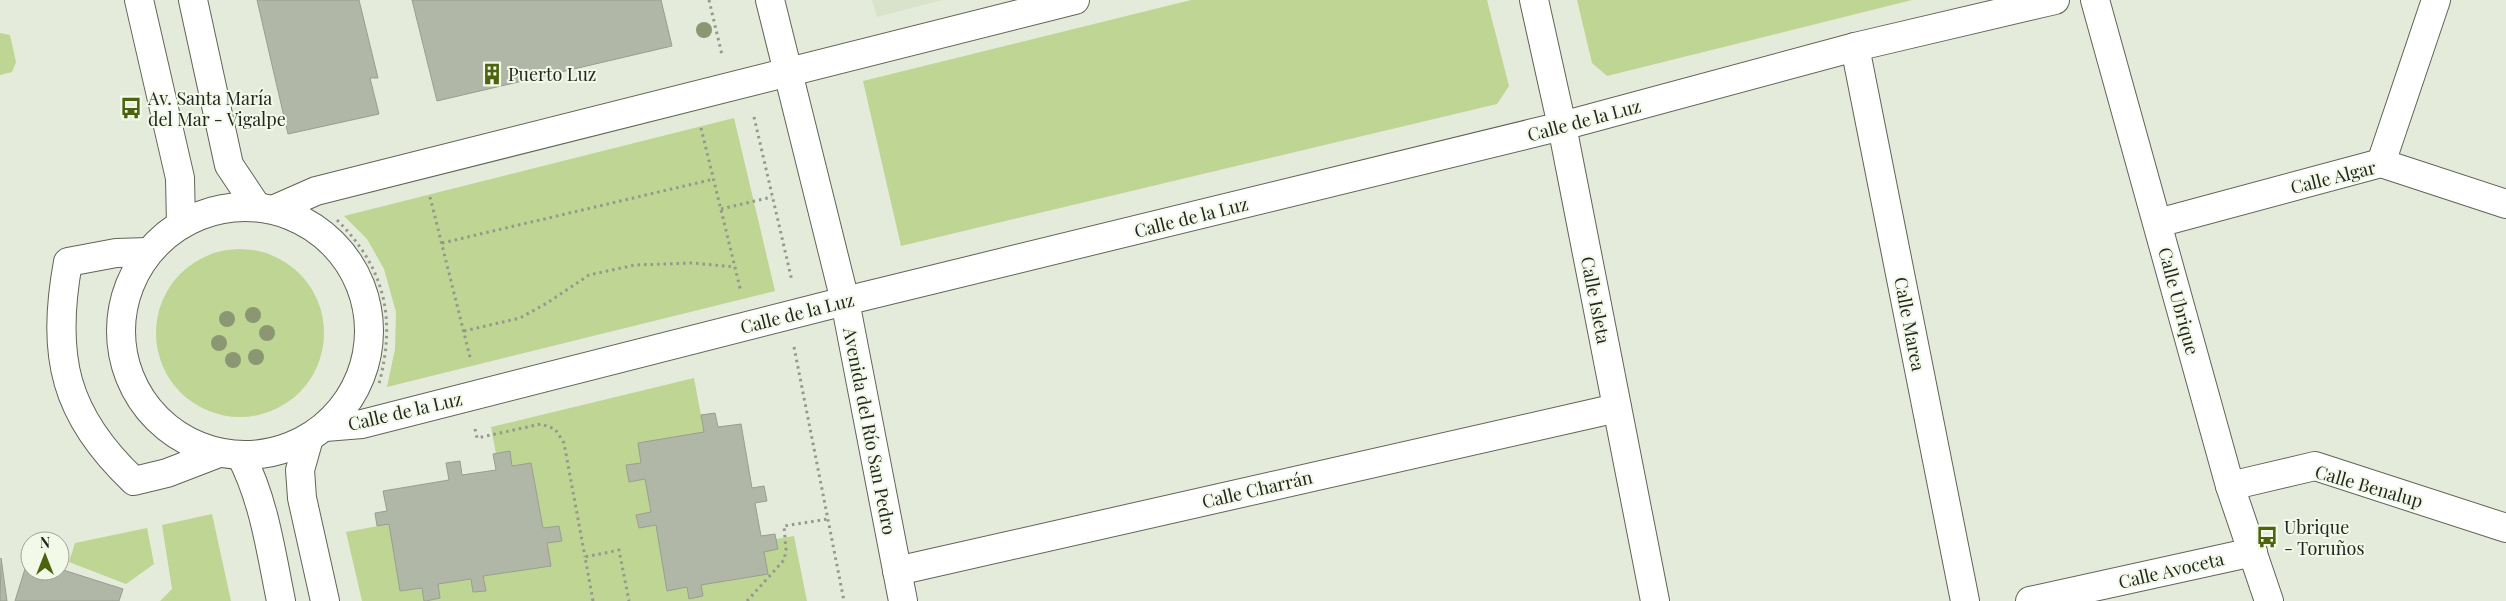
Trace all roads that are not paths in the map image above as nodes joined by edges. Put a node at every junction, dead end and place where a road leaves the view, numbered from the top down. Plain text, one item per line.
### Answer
1 (139, 0) edge
2 (192, 0) edge
3 (770, 0) edge
4 (1075, 0) edge
5 (1534, 0) edge
6 (2055, 0) edge
7 (2095, 0) edge
8 (2436, 0) edge
9 (1855, 48) junction
10 (788, 73) junction
11 (1562, 126) junction
12 (2381, 163) junction
13 (2506, 204) edge
14 (266, 208) junction
15 (2158, 223) junction
16 (181, 224) junction
17 (148, 252) junction
18 (845, 301) junction
19 (1618, 408) junction
20 (317, 432) junction
21 (230, 454) junction
22 (2230, 486) junction
23 (2506, 528) edge
24 (2253, 552) junction
25 (897, 571) junction
26 (281, 601) edge
27 (325, 601) edge
28 (903, 601) edge
29 (1655, 601) edge
30 (1965, 601) edge
31 (2030, 601) edge
32 (2269, 601) edge

1 - 16 street
2 - 14 street
3 - 10 street, Avenida del Río San Pedro
4 - 10 street
5 - 11 street, Calle Isleta
6 - 9 street, Calle de la Luz
7 - 15 street, Calle Ubrique
8 - 12 street
9 - 11 street, Calle de la Luz
9 - 30 street, Calle Marea
10 - 14 street
10 - 18 street, Avenida del Río San Pedro
11 - 18 street, Calle de la Luz
11 - 19 street, Calle Isleta
12 - 13 street, Calle Algar
12 - 15 street, Calle Algar
14 - 16 street
14 - 20 street
15 - 22 street, Calle Ubrique
16 - 17 street
17 - 21 street
17 - 21 street
18 - 20 street, Calle de la Luz
18 - 25 street, Avenida del Río San Pedro
19 - 25 street, Calle Charrán
19 - 29 street, Calle Isleta
20 - 21 street
20 - 27 street
21 - 26 street
22 - 23 street, Calle Benalup
22 - 24 street, Calle Ubrique
24 - 31 street, Calle Avoceta
24 - 32 street, Calle Ubrique
25 - 28 street, Avenida del Río San Pedro

